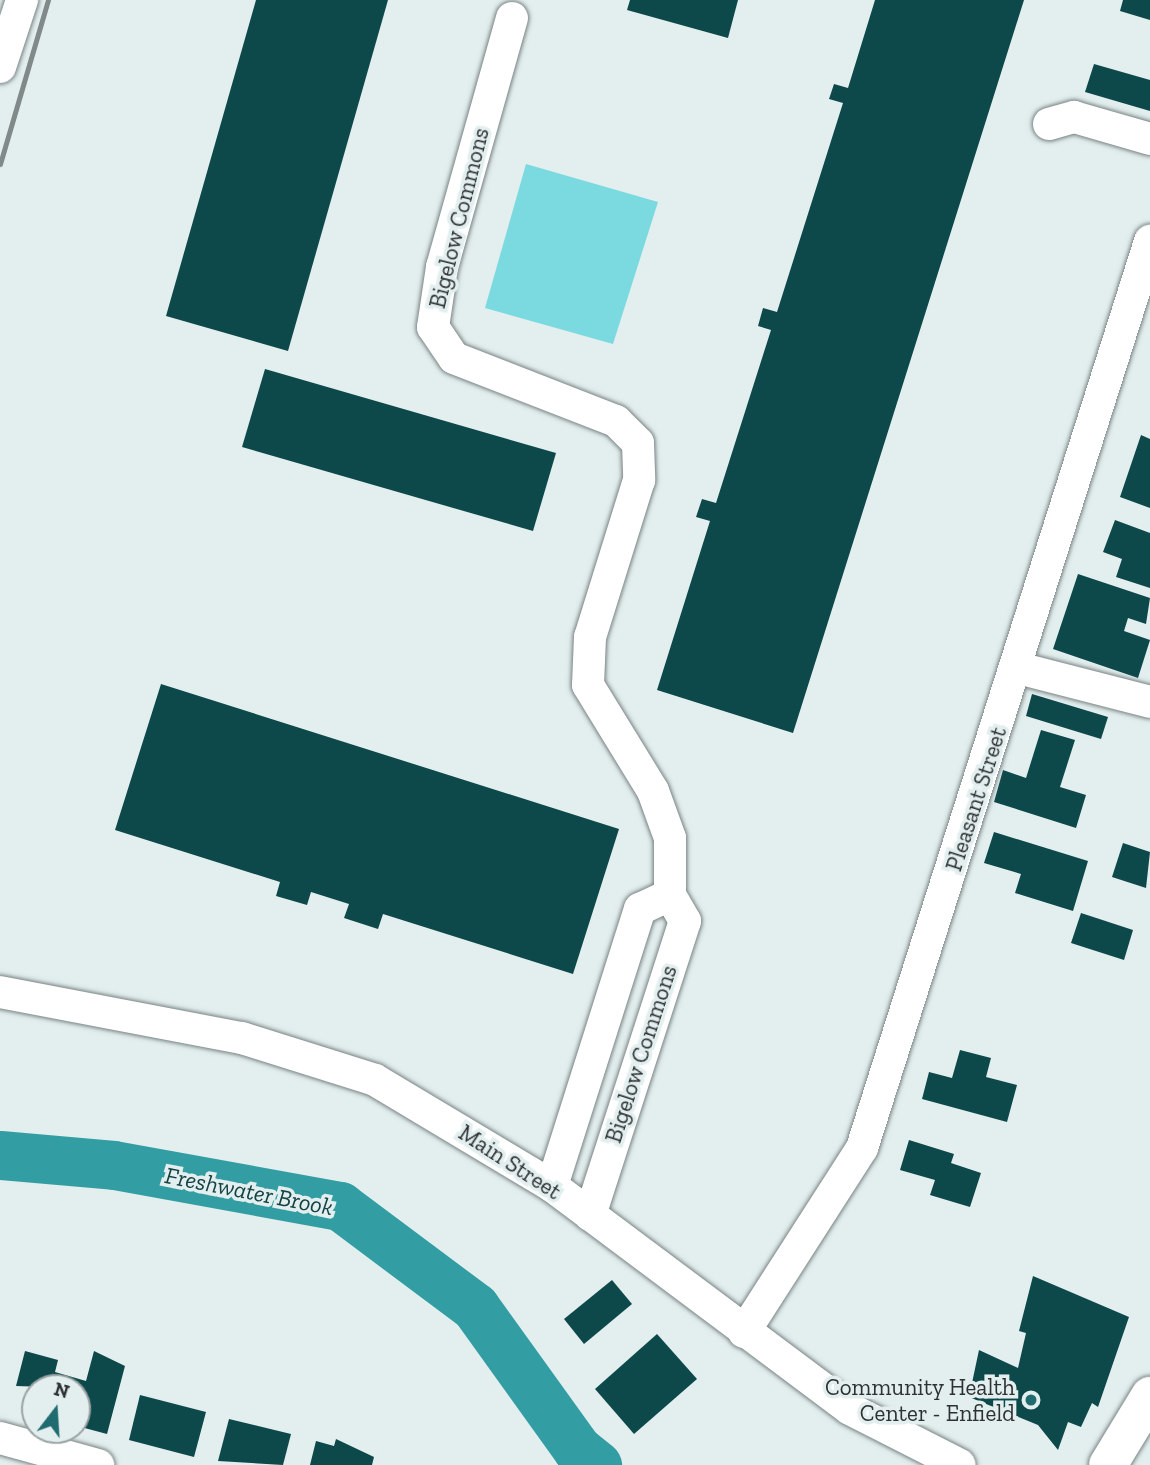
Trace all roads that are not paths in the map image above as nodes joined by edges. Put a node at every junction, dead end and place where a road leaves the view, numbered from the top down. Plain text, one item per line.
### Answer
1 (22, 0) edge
2 (512, 18) dead end
3 (0, 66) edge
4 (1049, 124) dead end
5 (1150, 139) edge
6 (1150, 241) edge
7 (1018, 668) junction
8 (1150, 702) edge
9 (670, 895) junction
10 (0, 992) edge
11 (552, 1186) junction
12 (590, 1215) junction
13 (744, 1332) junction
14 (1150, 1396) edge
15 (0, 1438) edge
16 (91, 1464) edge
17 (960, 1465) edge
18 (1108, 1465) edge

1 - 3 street
2 - 9 street, Bigelow Commons
4 - 5 street
6 - 7 street, Pleasant Street
7 - 8 street
7 - 13 street, Pleasant Street
9 - 11 street, Bigelow Commons
9 - 12 street, Bigelow Commons
10 - 11 street, Main Street
11 - 12 street, Main Street
12 - 13 street, Main Street
13 - 17 street, Main Street
14 - 18 street
15 - 16 street

